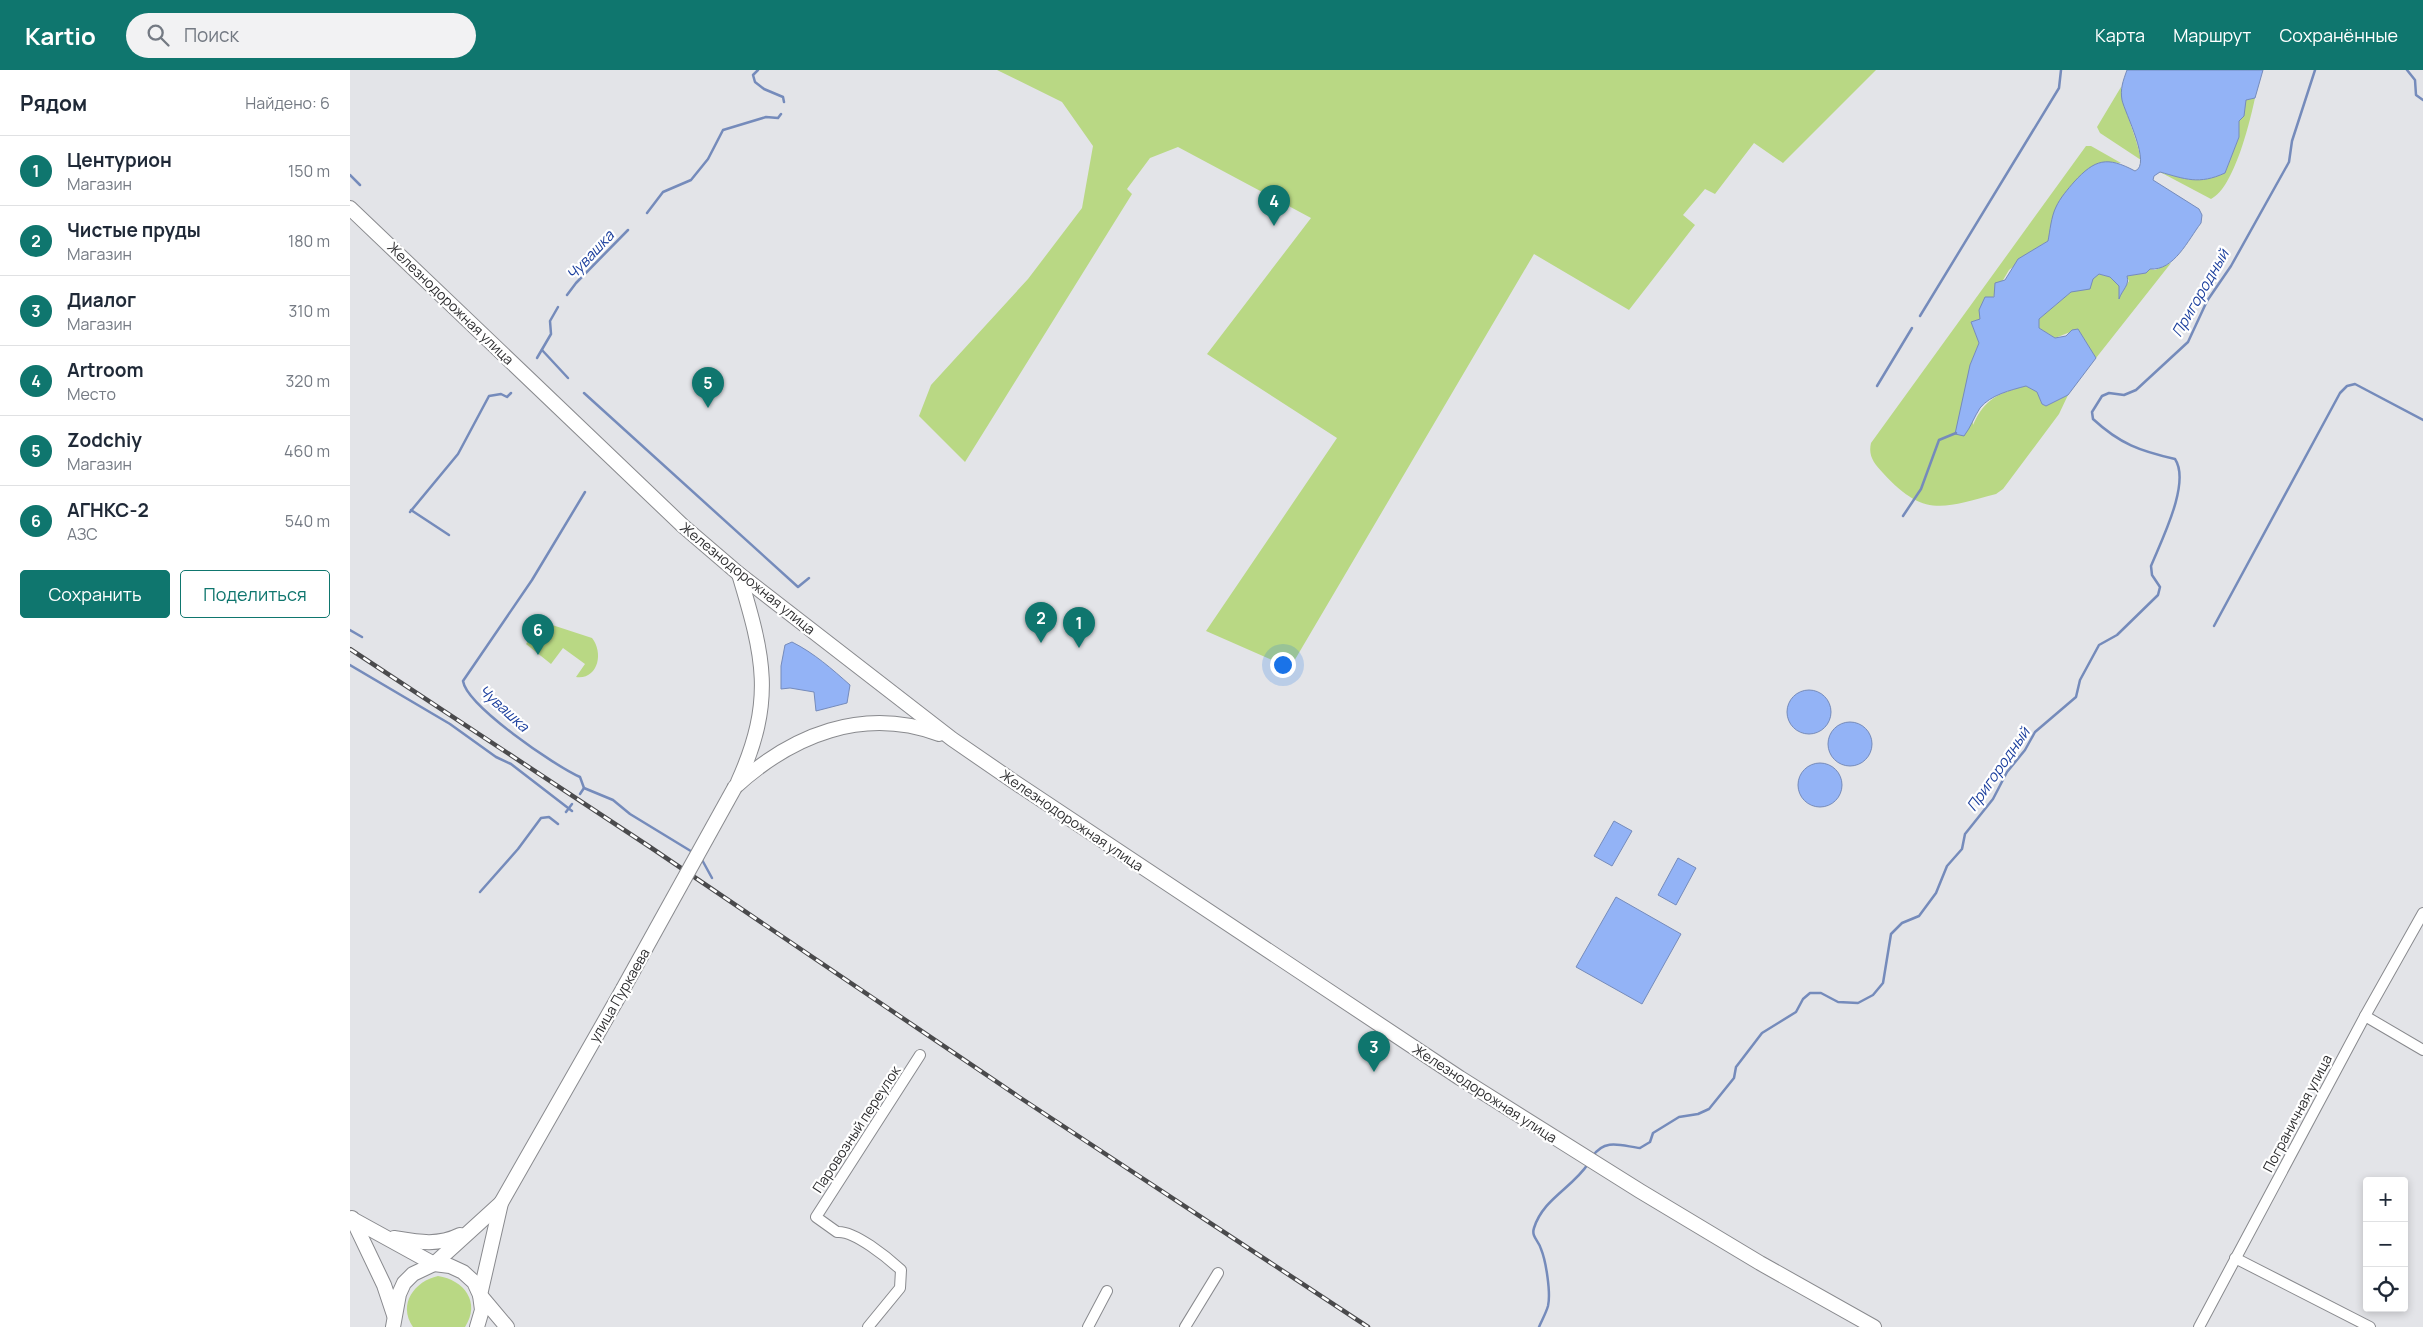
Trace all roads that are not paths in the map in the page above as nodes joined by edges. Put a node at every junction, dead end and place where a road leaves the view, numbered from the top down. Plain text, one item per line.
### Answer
1 (350, 208) edge
2 (739, 574) junction
3 (952, 739) junction
4 (735, 788) junction
5 (2423, 913) edge
6 (2365, 1016) junction
7 (2423, 1050) edge
8 (920, 1055) dead end
9 (501, 1203) junction
10 (485, 1217) junction
11 (352, 1218) edge
12 (387, 1237) junction
13 (2235, 1258) junction
14 (434, 1264) junction
15 (1218, 1273) dead end
16 (1106, 1291) dead end
17 (480, 1295) junction
18 (396, 1324) edge
19 (476, 1327) edge
20 (507, 1327) edge
21 (868, 1327) edge
22 (1088, 1327) edge
23 (1185, 1327) edge
24 (1874, 1327) edge
25 (2199, 1327) edge
26 (2370, 1327) edge

1 - 2 main road, Железнодорожная улица
2 - 3 main road, Железнодорожная улица
2 - 4 main road
3 - 4 main road
3 - 24 main road, Железнодорожная улица
4 - 9 main road, улица Пуркаева, bridge
5 - 6 street, Пограничная улица
6 - 7 street
6 - 13 street, Пограничная улица
8 - 21 street, Паровозный переулок
9 - 10 main road
9 - 17 main road
10 - 12 main road
10 - 14 main road
11 - 12 main road
11 - 18 main road
12 - 14 main road
13 - 25 street, Пограничная улица
13 - 26 street
14 - 17 main road
14 - 18 main road
15 - 23 street
16 - 22 street
17 - 19 main road
17 - 20 main road

